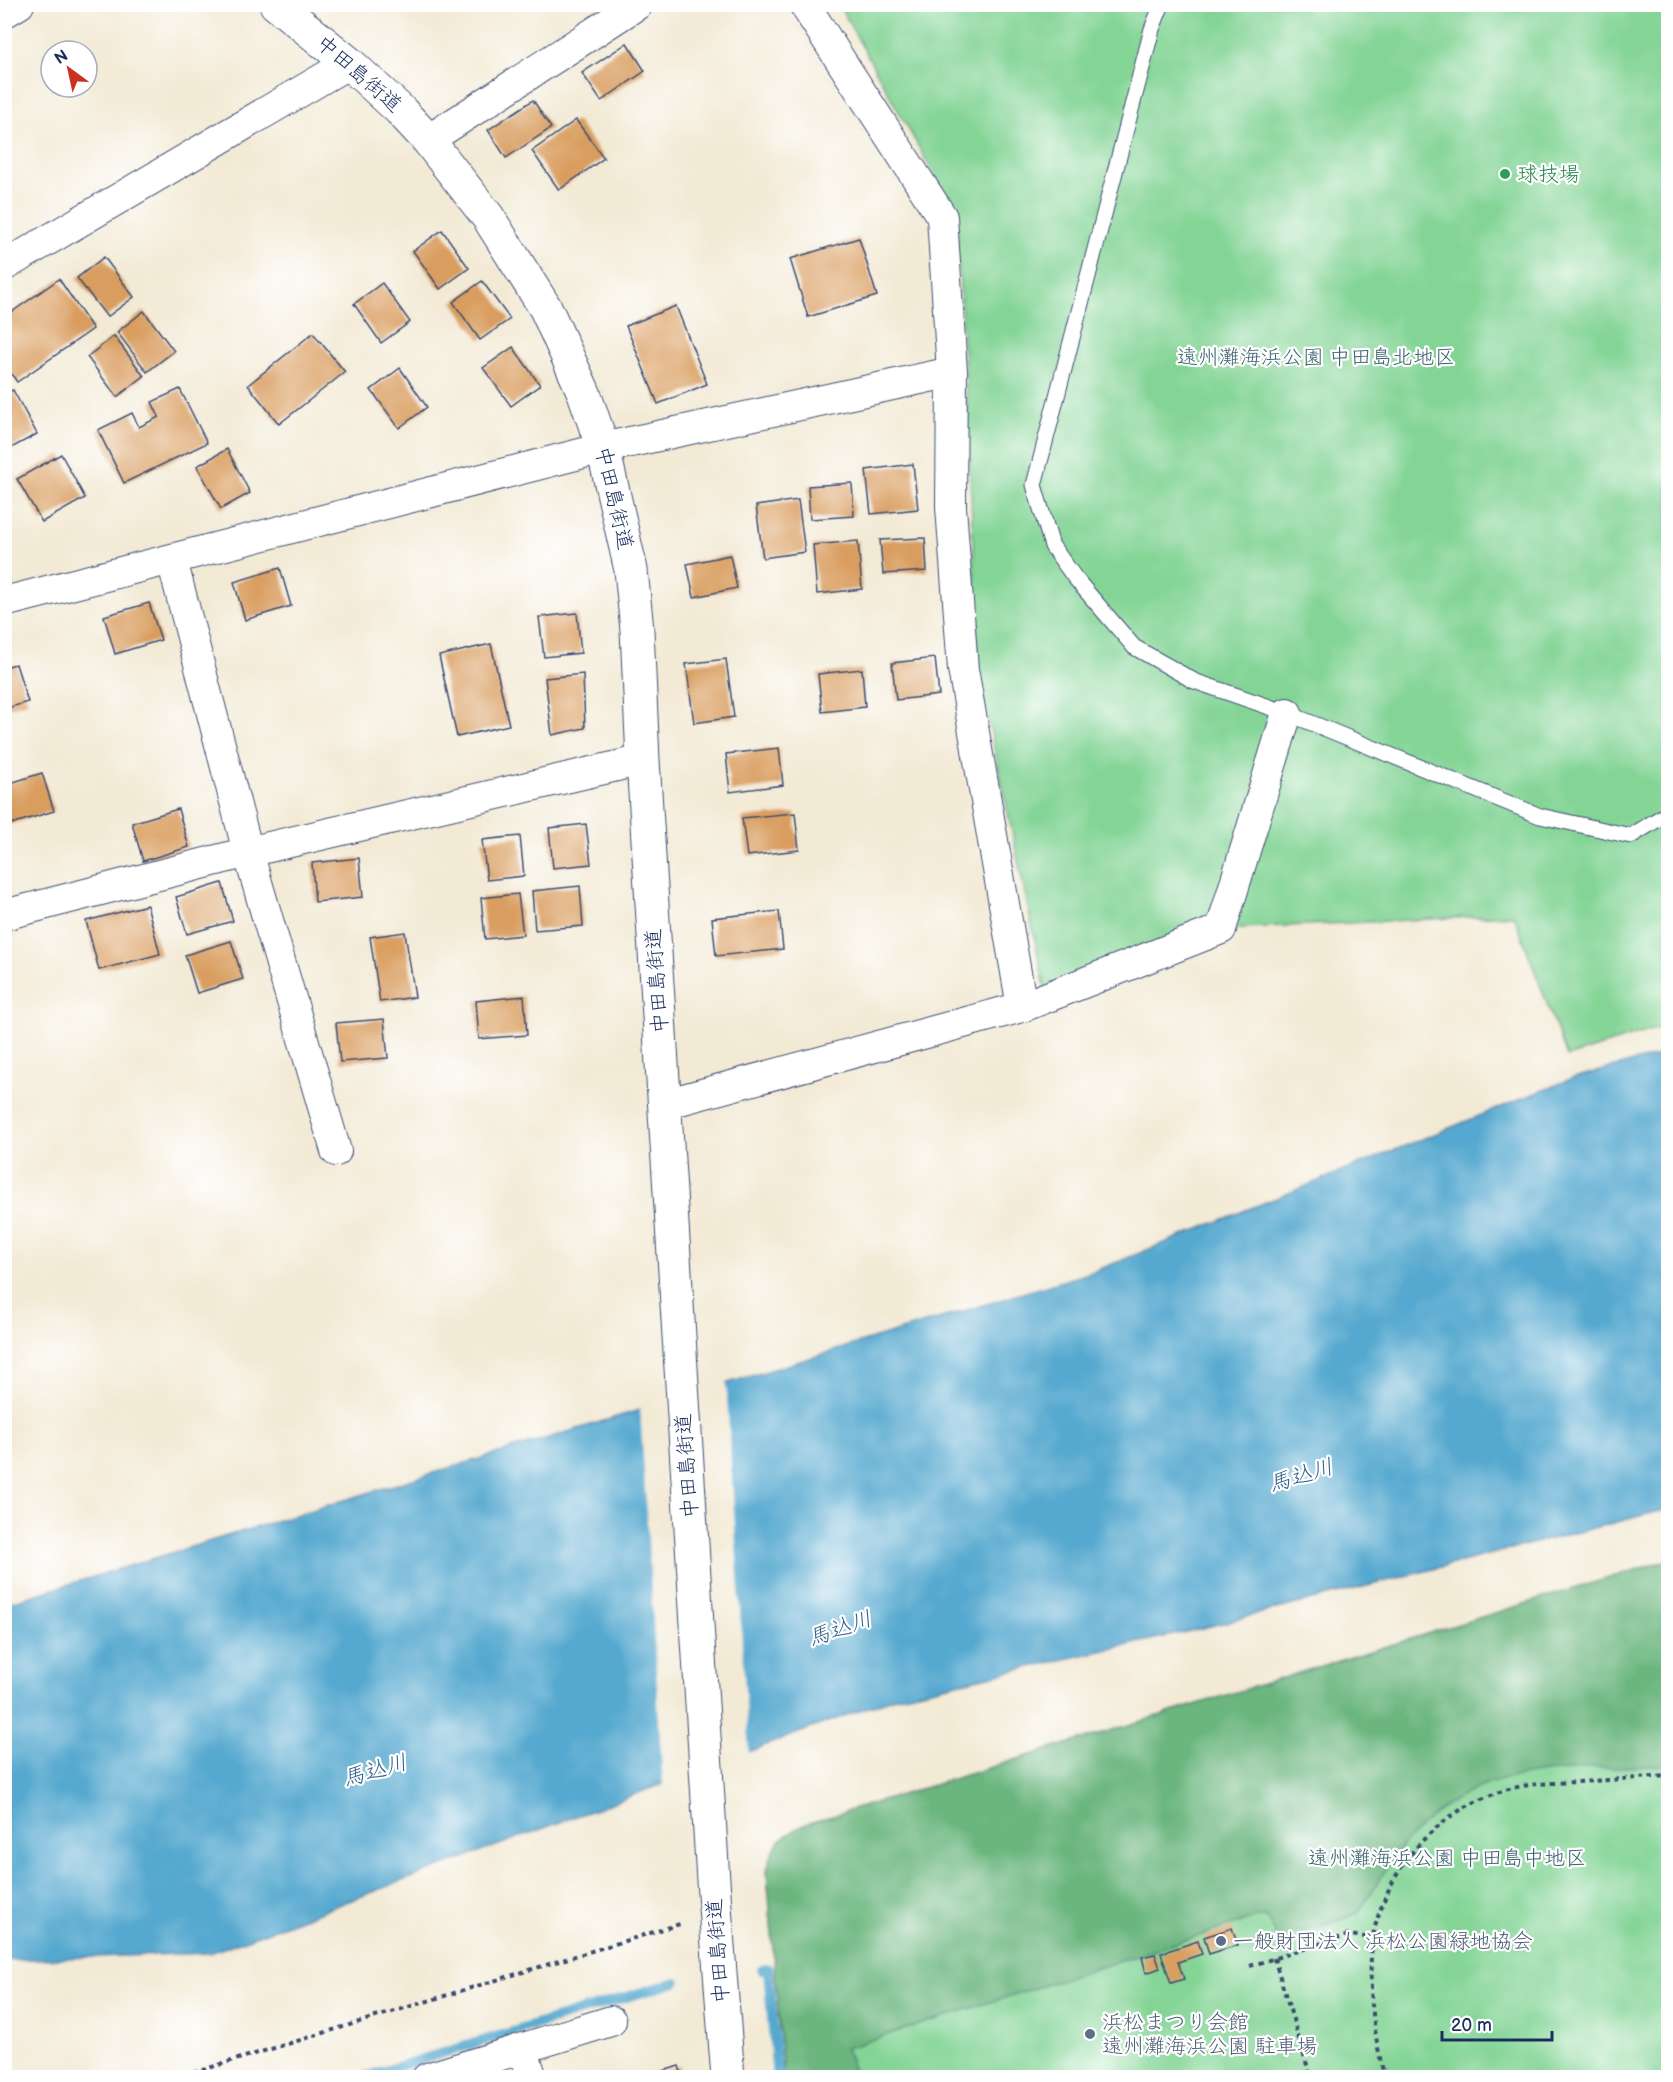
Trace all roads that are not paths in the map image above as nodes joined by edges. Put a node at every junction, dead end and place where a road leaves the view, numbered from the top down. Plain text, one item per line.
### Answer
1 (19, 4) edge
2 (276, 4) edge
3 (638, 4) edge
4 (804, 4) edge
5 (1162, 4) edge
6 (4, 13) edge
7 (349, 63) junction
8 (428, 140) junction
9 (4, 266) edge
10 (952, 372) junction
11 (603, 448) junction
12 (172, 560) junction
13 (4, 602) edge
14 (1287, 713) junction
15 (643, 760) junction
16 (1668, 813) edge
17 (248, 852) junction
18 (4, 915) edge
19 (1022, 1006) junction
20 (665, 1104) junction
21 (336, 1152) dead end
22 (611, 2021) dead end
23 (522, 2049) junction
24 (427, 2078) edge
25 (532, 2078) edge
26 (728, 2078) edge

1 - 6 street
2 - 7 street, 中田島街道
3 - 8 street
4 - 10 street
5 - 14 lane
7 - 8 street, 中田島街道
7 - 9 street
8 - 11 street, 中田島街道
10 - 11 street
10 - 19 street
11 - 12 street
11 - 15 street, 中田島街道
12 - 13 street
12 - 17 street
14 - 16 lane
14 - 19 street
15 - 17 street
15 - 20 street, 中田島街道
17 - 18 street
17 - 21 street
19 - 20 street
20 - 26 street, 中田島街道
22 - 23 street
23 - 24 street
23 - 25 street

